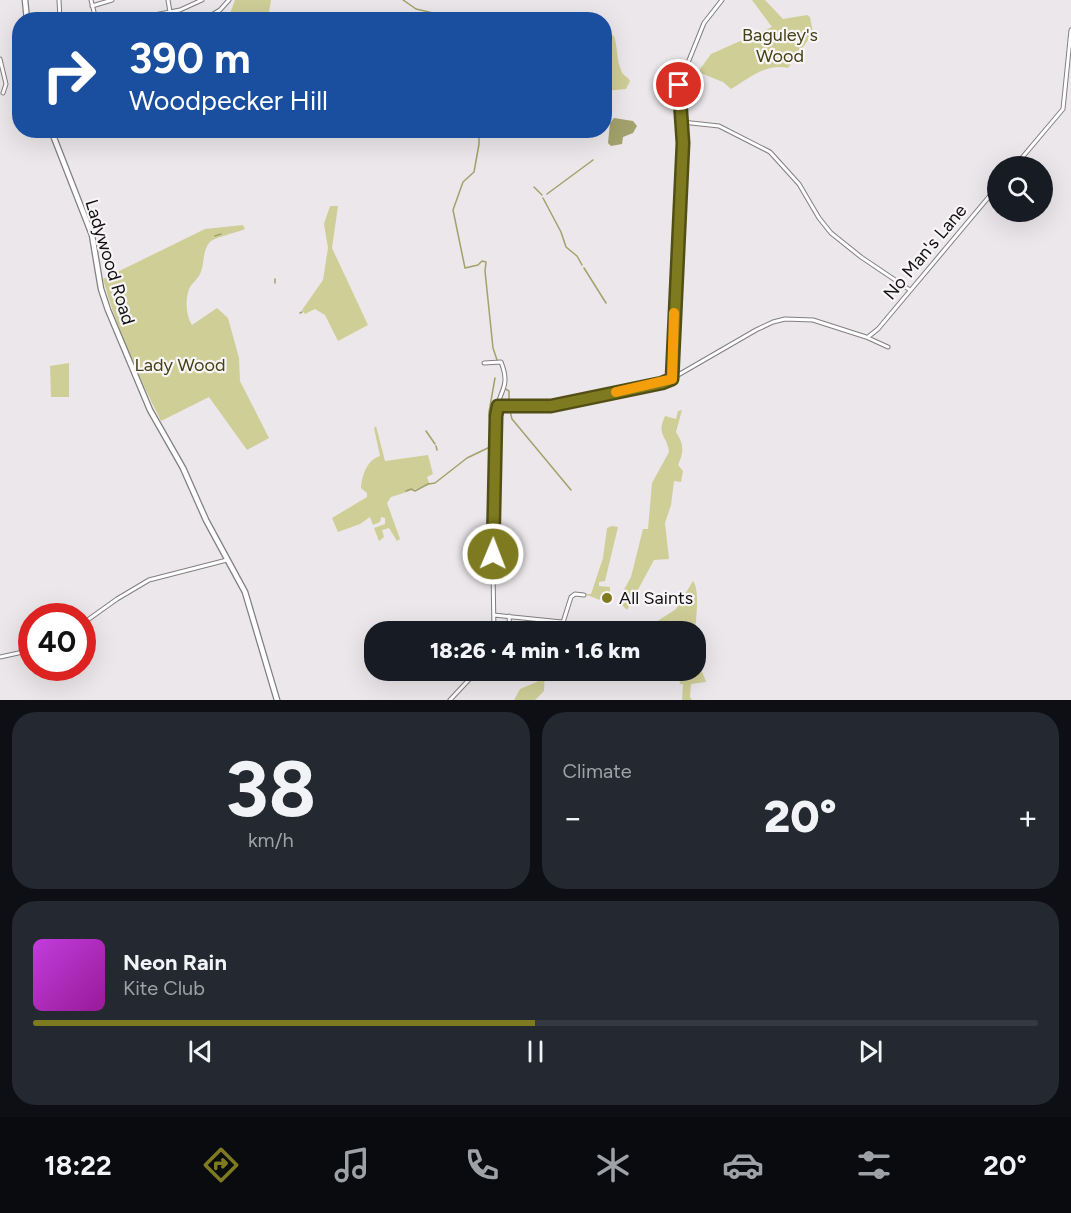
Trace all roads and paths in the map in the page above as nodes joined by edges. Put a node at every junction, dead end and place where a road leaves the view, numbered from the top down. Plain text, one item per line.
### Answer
1 (91, 0) edge
2 (112, 0) edge
3 (168, 0) edge
4 (202, 0) edge
5 (229, 0) edge
6 (722, 0) edge
7 (92, 6) junction
8 (94, 12) edge
9 (170, 12) joint
10 (219, 12) edge
11 (1071, 30) edge
12 (0, 59) edge
13 (4, 93) dead end
14 (682, 122) junction
15 (54, 138) edge
16 (1023, 156) edge
17 (987, 199) edge
18 (910, 290) junction
19 (872, 335) junction
20 (866, 337) junction
21 (874, 341) junction
22 (888, 347) dead end
23 (484, 363) dead end
24 (672, 379) junction
25 (497, 407) junction
26 (228, 560) junction
27 (584, 595) dead end
28 (96, 614) edge
29 (494, 615) junction
30 (510, 616) junction
31 (494, 621) edge
32 (510, 621) edge
33 (546, 621) edge
34 (562, 621) edge
35 (18, 653) edge
36 (0, 657) edge
37 (468, 681) edge
38 (277, 700) edge
39 (450, 700) edge

1 - 7 street
2 - 7 street
3 - 9 street
4 - 9 street
5 - 10 street
6 - 14 street
7 - 8 street
11 - 16 street
12 - 13 street
14 - 18 street
14 - 24 street
15 - 26 main road, Ladywood Road
17 - 18 street, No Man's Lane
18 - 19 street, No Man's Lane
19 - 20 street
19 - 21 street
20 - 21 street
20 - 24 street
21 - 22 street
23 - 25 street
24 - 25 street
25 - 29 street
26 - 28 street
26 - 38 main road, Ladywood Road
27 - 34 street
29 - 30 street
29 - 31 street
30 - 32 street
30 - 33 street
35 - 36 street
37 - 39 street

